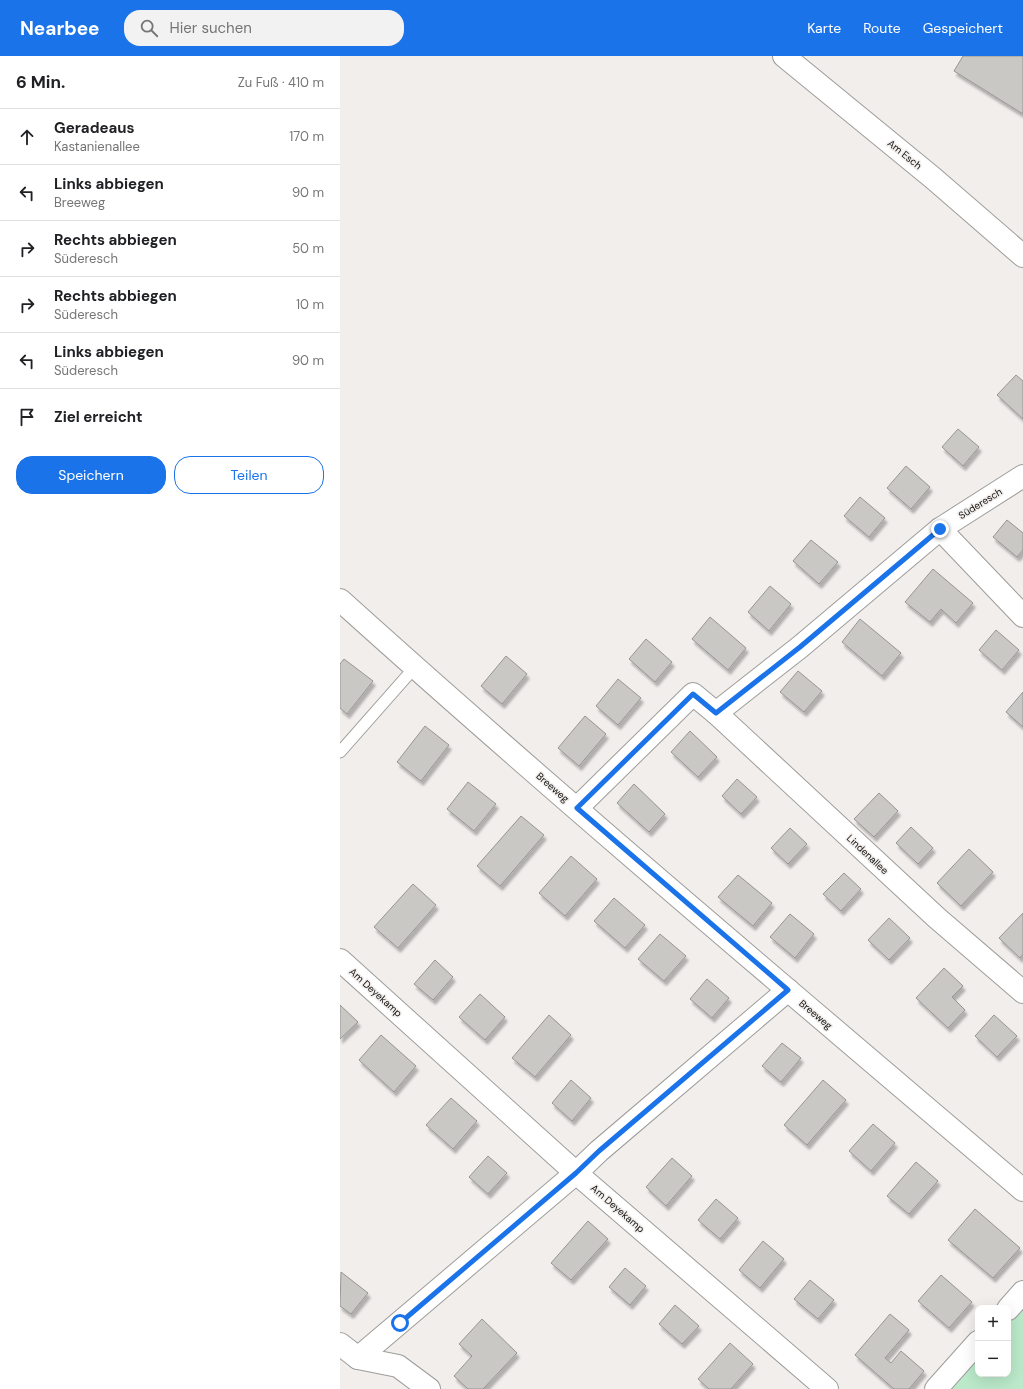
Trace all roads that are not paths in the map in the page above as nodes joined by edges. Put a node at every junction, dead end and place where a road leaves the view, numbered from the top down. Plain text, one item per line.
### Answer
1 (784, 56) edge
2 (1023, 256) edge
3 (1023, 476) edge
4 (940, 529) junction
5 (340, 600) edge
6 (1023, 616) edge
7 (414, 667) junction
8 (716, 713) junction
9 (340, 752) edge
10 (577, 808) junction
11 (340, 960) edge
12 (788, 990) junction
13 (1023, 992) edge
14 (576, 1173) junction
15 (1023, 1190) edge
16 (1023, 1292) edge
17 (1011, 1305) edge
18 (340, 1344) edge
19 (975, 1345) edge
20 (358, 1358) junction
21 (429, 1389) edge
22 (827, 1389) edge
23 (936, 1389) edge

1 - 2 street, Am Esch
3 - 4 street, Süderesch
4 - 6 street
4 - 8 street, Süderesch
5 - 7 street, Breeweg
7 - 9 lane
7 - 10 street, Breeweg
8 - 10 street
8 - 13 street, Lindenallee
10 - 12 street, Breeweg
11 - 14 street, Am Deyekamp
12 - 14 street
12 - 15 street, Breeweg
14 - 20 street
14 - 22 street, Am Deyekamp
16 - 17 street
18 - 20 street
19 - 23 street
20 - 21 street

